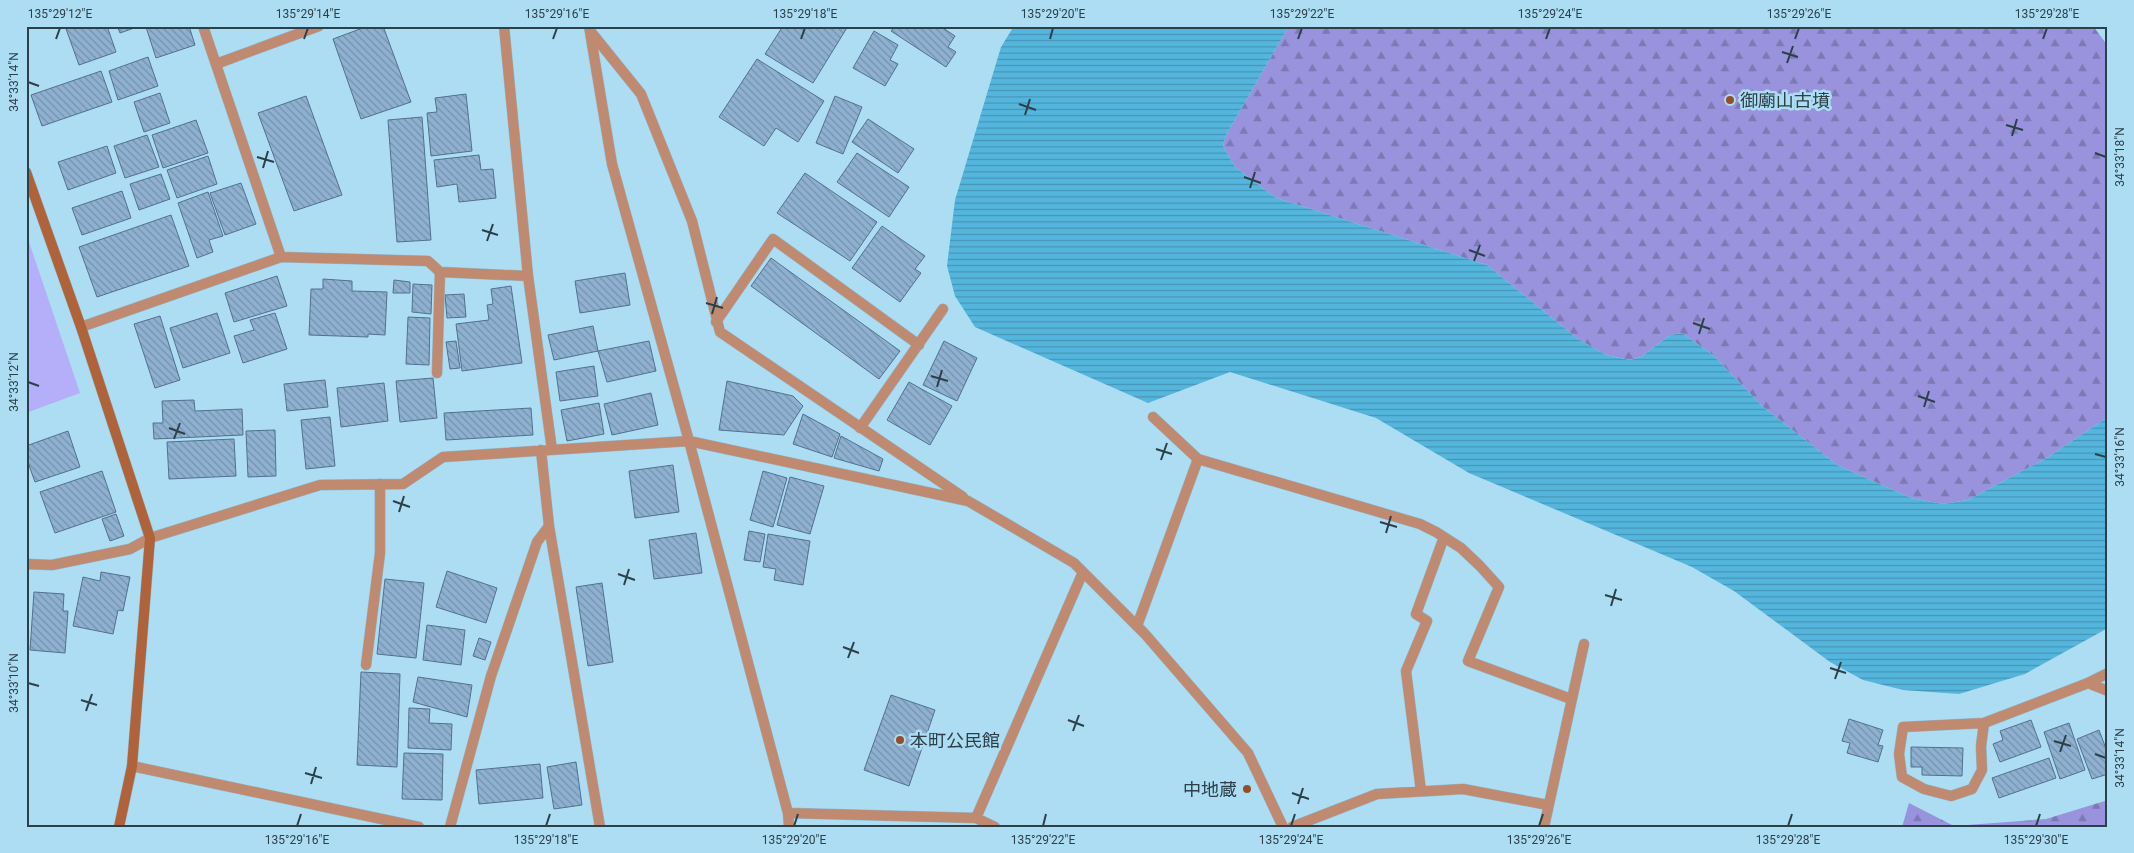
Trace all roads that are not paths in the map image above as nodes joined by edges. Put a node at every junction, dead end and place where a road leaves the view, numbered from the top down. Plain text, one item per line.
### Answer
1 (203, 26) edge
2 (319, 26) edge
3 (504, 26) edge
4 (590, 29) edge
5 (216, 64) junction
6 (26, 172) edge
7 (281, 257) junction
8 (440, 272) junction
9 (528, 276) junction
10 (943, 309) dead end
11 (716, 322) junction
12 (81, 327) junction
13 (919, 345) junction
14 (438, 372) dead end
15 (1153, 417) dead end
16 (860, 428) junction
17 (689, 441) junction
18 (541, 450) junction
19 (552, 450) junction
20 (1198, 459) junction
21 (380, 484) junction
22 (968, 500) junction
23 (549, 526) junction
24 (150, 538) junction
25 (1444, 538) junction
26 (26, 564) edge
27 (1083, 572) junction
28 (1137, 626) junction
29 (1584, 644) dead end
30 (366, 666) dead end
31 (2108, 673) edge
32 (2088, 683) junction
33 (2108, 691) edge
34 (1571, 699) junction
35 (1984, 723) junction
36 (132, 766) junction
37 (1420, 791) junction
38 (1548, 805) junction
39 (788, 813) junction
40 (976, 818) junction
41 (119, 827) edge
42 (420, 827) edge
43 (450, 827) edge
44 (600, 827) edge
45 (789, 827) edge
46 (995, 827) edge
47 (1284, 827) edge
48 (1292, 827) edge
49 (1544, 827) edge

1 - 5 street
2 - 5 street
3 - 9 street
4 - 11 street
4 - 17 street
5 - 7 street
6 - 12 street
7 - 8 street
7 - 12 street
8 - 9 street
8 - 14 street
9 - 19 street
10 - 13 street
11 - 13 street
11 - 16 street
12 - 24 street
13 - 16 street
15 - 20 street
16 - 22 street
17 - 19 street
17 - 22 street
17 - 39 street
18 - 19 street
18 - 21 street
18 - 23 street
20 - 25 street
20 - 28 street
21 - 24 street
21 - 30 street
22 - 27 street
23 - 43 street
23 - 44 street
24 - 26 street
24 - 36 street
25 - 34 street
25 - 37 street
27 - 28 street
27 - 40 street
28 - 47 street
29 - 34 street
31 - 32 street
32 - 33 street
32 - 35 street
34 - 38 street
35 - 35 street
36 - 41 street
36 - 42 street
37 - 38 street
37 - 48 street
38 - 49 street
39 - 40 street
39 - 45 street
40 - 46 street

